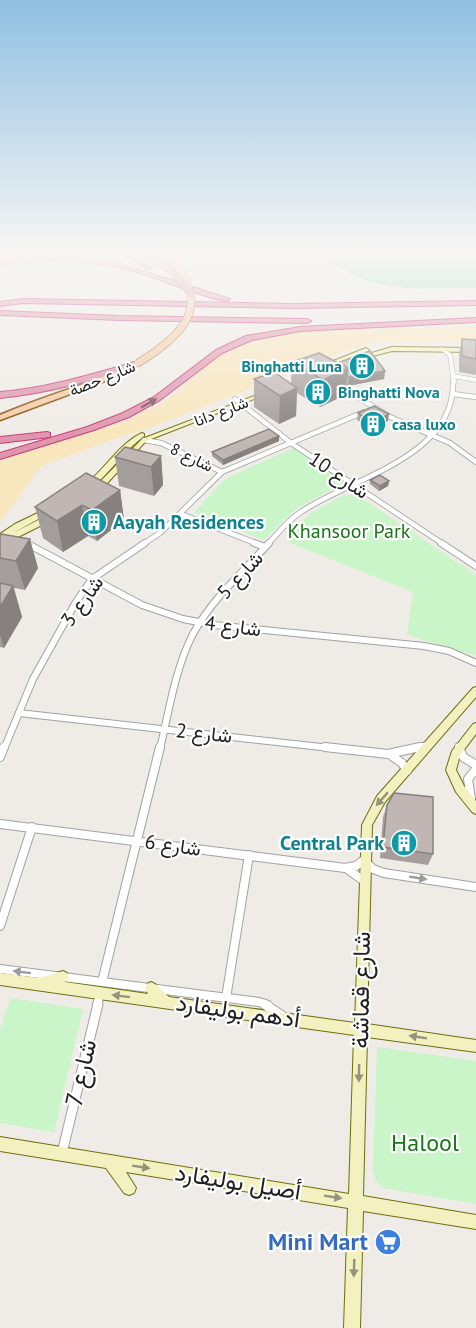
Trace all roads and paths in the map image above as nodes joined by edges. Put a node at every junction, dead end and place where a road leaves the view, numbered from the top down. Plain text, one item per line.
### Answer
1 (30, 314) edge
2 (189, 314) edge
3 (476, 320) edge
4 (476, 348) edge
5 (439, 349) junction
6 (457, 349) junction
7 (450, 355) junction
8 (138, 363) junction
9 (453, 376) junction
10 (476, 380) edge
11 (336, 384) edge
12 (270, 389) edge
13 (453, 394) junction
14 (0, 395) edge
15 (476, 397) edge
16 (237, 401) junction
17 (374, 408) junction
18 (128, 415) junction
19 (0, 418) edge
20 (163, 433) junction
21 (433, 434) junction
22 (0, 440) edge
23 (144, 440) junction
24 (291, 442) junction
25 (161, 443) junction
26 (0, 456) edge
27 (476, 462) edge
28 (222, 472) junction
29 (352, 484) junction
30 (56, 507) edge
31 (181, 514) junction
32 (52, 517) edge
33 (7, 535) edge
34 (266, 547) junction
35 (0, 551) edge
36 (476, 566) edge
37 (92, 579) junction
38 (199, 622) junction
39 (476, 663) edge
40 (476, 691) edge
41 (19, 713) junction
42 (476, 727) edge
43 (165, 729) junction
44 (433, 742) junction
45 (459, 747) junction
46 (388, 754) junction
47 (0, 757) edge
48 (476, 767) edge
49 (407, 772) junction
50 (475, 807) edge
51 (0, 824) edge
52 (32, 827) junction
53 (137, 840) junction
54 (249, 855) junction
55 (364, 860) junction
56 (345, 868) junction
57 (364, 881) junction
58 (476, 887) edge
59 (0, 926) edge
60 (0, 969) edge
61 (63, 977) junction
62 (0, 979) edge
63 (39, 984) junction
64 (101, 988) junction
65 (151, 988) junction
66 (226, 998) junction
67 (165, 1001) junction
68 (284, 1018) junction
69 (360, 1028) junction
70 (476, 1046) edge
71 (0, 1144) edge
72 (62, 1154) junction
73 (110, 1162) junction
74 (129, 1188) dead end
75 (356, 1201) junction
76 (476, 1221) edge
77 (352, 1328) edge

1 - 3 highway
2 - 8 main road, شارع حصة, bridge
18 -> 3 highway
4 - 5 street
4 - 6 street
5 - 6 street
5 - 7 street
6 - 7 street
7 - 9 street, شارع 5
8 - 14 highway
8 - 19 main road, شارع حصة
9 - 10 street
9 - 13 street, شارع 5
11 - 17 street
12 - 16 street, شارع دانا
13 - 15 street
13 - 21 street, شارع 5
16 - 20 street, شارع دانا
16 - 23 street, شارع دانا
16 - 24 street, شارع 10
17 - 21 street
17 - 24 street, شارع 3
18 - 22 highway
18 - 26 highway
20 - 23 street, شارع دانا
20 - 25 street, شارع 8
21 - 27 street
21 - 29 street, شارع 5
23 - 25 street, شارع 8
24 - 28 street, شارع 3
24 - 29 street, شارع 10
25 - 28 street, شارع 8
28 - 31 street, شارع 3
29 - 34 street, شارع 5
29 - 36 street, شارع 10
30 - 33 street
31 - 34 street
31 - 37 street, شارع 3
32 - 33 street
33 - 35 street
33 - 37 street, شارع 4
34 - 38 street, شارع 5
37 - 38 street, شارع 4
37 - 41 street, شارع 3
38 - 39 street, شارع 4
38 - 43 street, شارع 5
40 - 44 street, شارع قماشة
41 - 43 street, شارع 2
41 - 47 street, شارع 3
42 - 45 street
43 - 46 street, شارع 2
43 - 53 street, شارع 5
44 - 46 street, شارع 2
44 - 49 street, شارع قماشة
45 - 48 street
45 - 50 street
46 - 49 street
48 - 50 street
49 -> 55 street, شارع قماشة
51 - 52 street, شارع 6
52 - 53 street, شارع 6
52 - 59 street
53 - 54 street, شارع 6
53 - 64 street, شارع 7
54 - 56 street, شارع 6
54 - 66 street
55 - 56 street
55 - 57 street, شارع قماشة
55 -> 58 street
56 - 57 street, شارع 6
57 - 69 street, شارع قماشة
61 -> 60 street
61 - 63 street
61 - 64 street
62 - 63 street, أدهم بوليفارد
63 - 64 street, أدهم بوليفارد
64 - 65 street
67 -> 64 street, أدهم بوليفارد
64 - 72 street, شارع 7
65 - 66 street
65 - 67 street
66 - 68 street
67 - 68 street, أدهم بوليفارد
68 - 69 street, أدهم بوليفارد
70 -> 69 street, أدهم بوليفارد
69 -> 75 street, شارع قماشة
71 - 72 street, أصيل بوليفارد
72 - 73 street, أصيل بوليفارد
73 - 74 street
73 -> 75 street, أصيل بوليفارد
75 - 76 street, أصيل بوليفارد
75 -> 77 street, شارع قماشة

